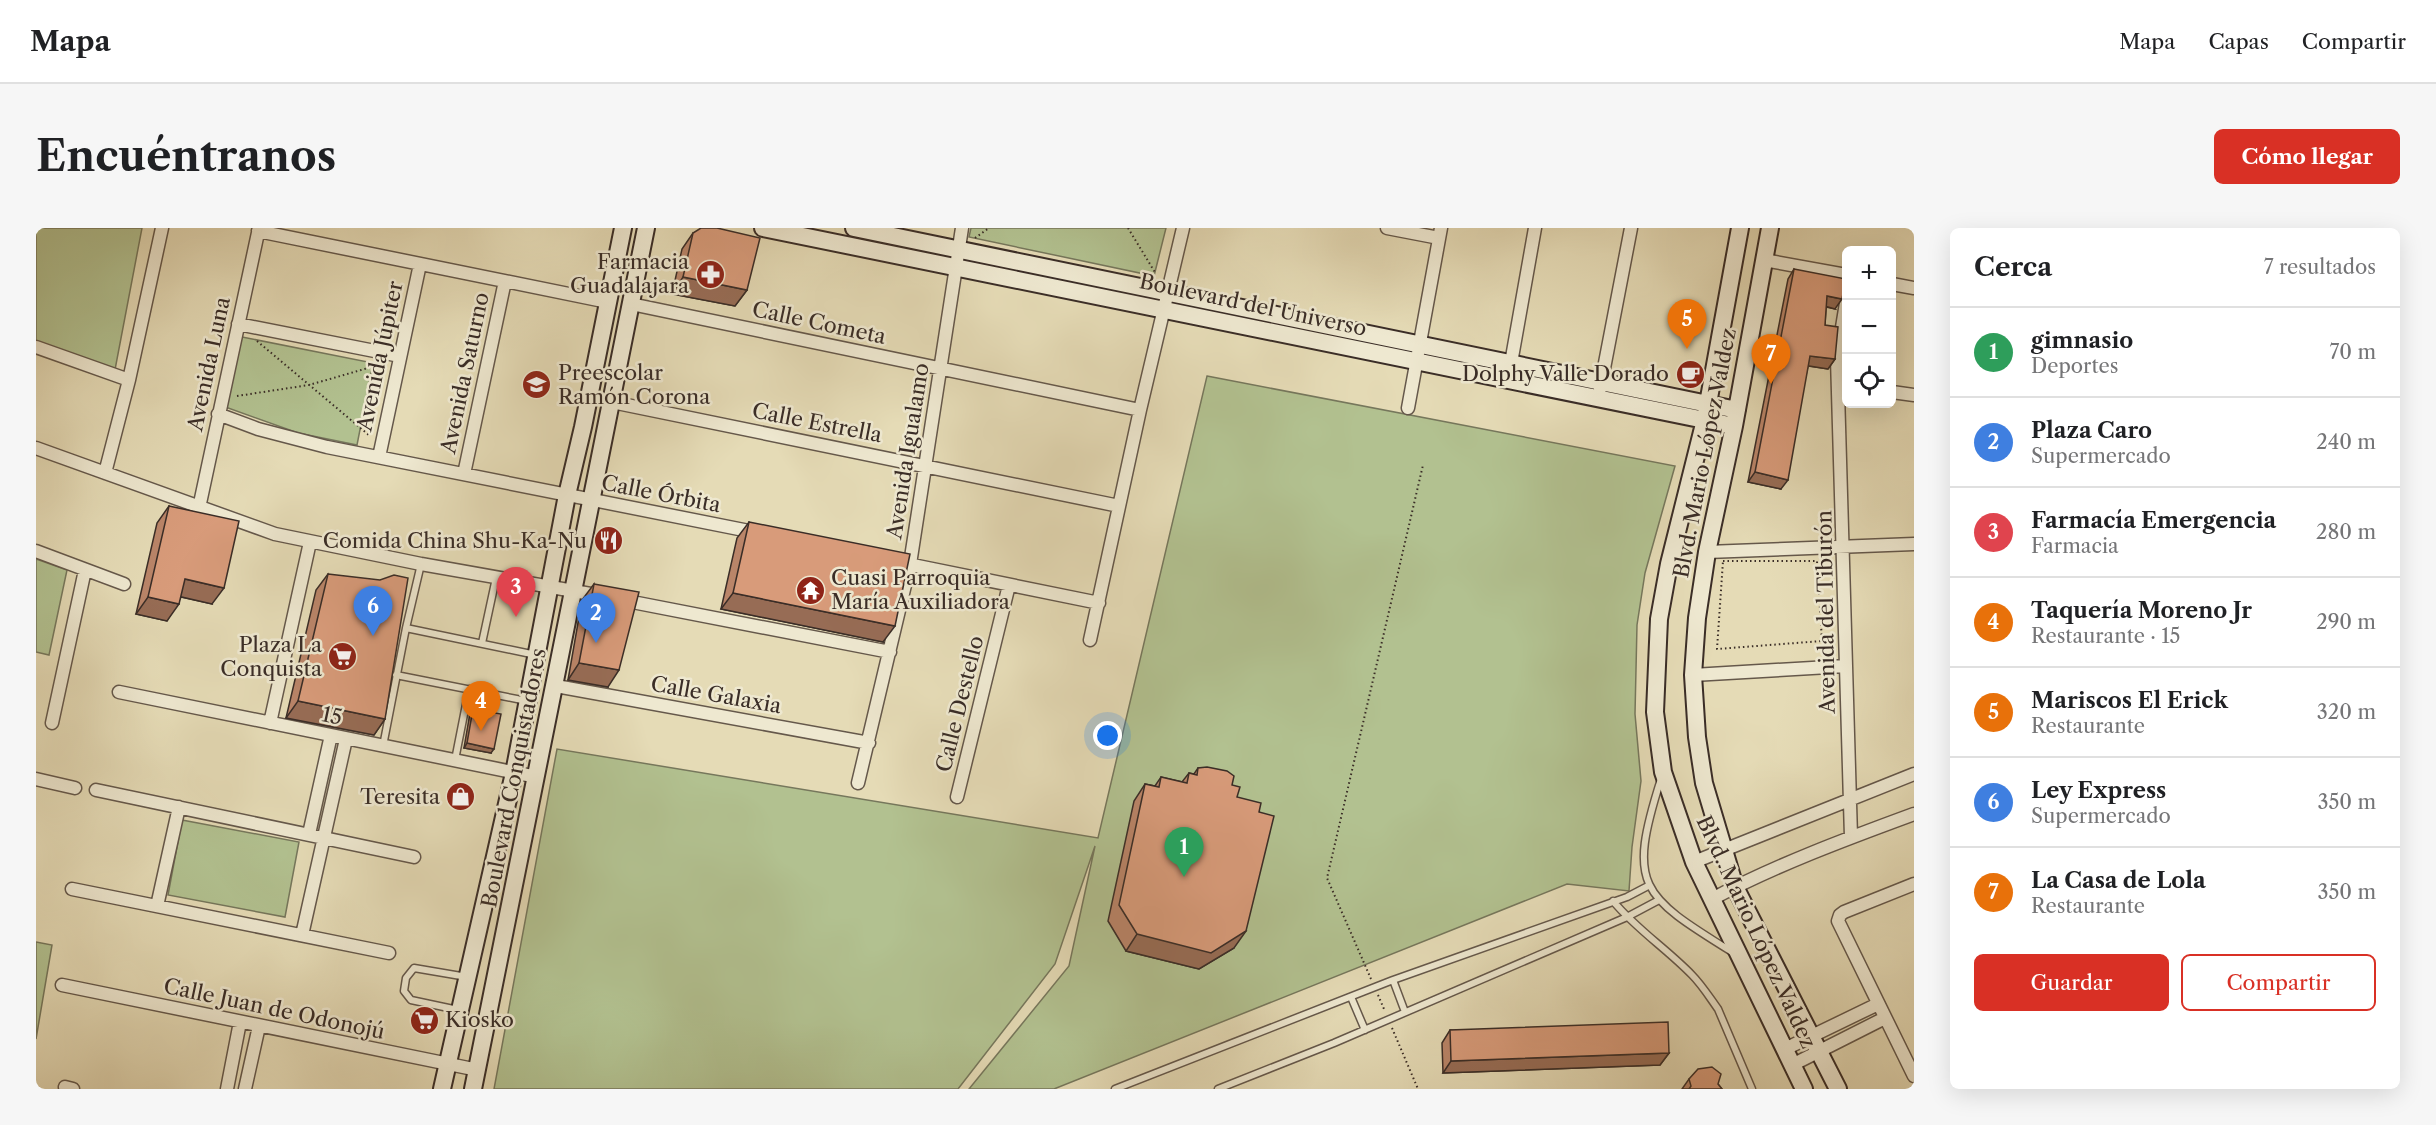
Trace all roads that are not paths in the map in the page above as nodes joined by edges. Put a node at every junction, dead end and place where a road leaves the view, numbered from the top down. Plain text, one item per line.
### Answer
1 (162, 228) edge
2 (623, 228) edge
3 (646, 228) edge
4 (763, 228) edge
5 (854, 228) edge
6 (962, 228) edge
7 (1183, 228) edge
8 (1387, 228) edge
9 (1535, 228) edge
10 (1631, 228) edge
11 (1740, 228) edge
12 (1770, 228) edge
13 (258, 229) edge
14 (802, 232) edge
15 (1440, 233) edge
16 (958, 249) junction
17 (1764, 260) junction
18 (420, 264) junction
19 (954, 267) junction
20 (1842, 274) edge
21 (505, 281) junction
22 (1896, 285) edge
23 (1914, 288) edge
24 (1168, 293) junction
25 (608, 302) junction
26 (631, 304) junction
27 (1164, 310) junction
28 (238, 325) junction
29 (1842, 327) edge
30 (1419, 344) junction
31 (36, 347) edge
32 (400, 357) junction
33 (1416, 361) junction
34 (1511, 363) junction
35 (941, 368) junction
36 (129, 380) junction
37 (1600, 381) junction
38 (1842, 381) edge
39 (1896, 393) edge
40 (1914, 395) edge
41 (1600, 399) junction
42 (612, 402) junction
43 (1408, 408) dead end
44 (1843, 408) edge
45 (1140, 410) junction
46 (1706, 412) junction
47 (218, 414) junction
48 (1735, 418) junction
49 (36, 448) edge
50 (380, 451) junction
51 (925, 464) junction
52 (105, 473) junction
53 (464, 474) junction
54 (567, 495) junction
55 (591, 500) junction
56 (1119, 506) junction
57 (199, 508) junction
58 (771, 536) edge
59 (310, 542) junction
60 (1914, 544) edge
61 (1843, 545) junction
62 (36, 551) edge
63 (1707, 552) junction
64 (875, 557) edge
65 (421, 564) junction
66 (910, 564) junction
67 (85, 570) junction
68 (496, 577) junction
69 (124, 584) dead end
70 (1009, 585) junction
71 (550, 587) junction
72 (573, 590) junction
73 (1099, 603) junction
74 (405, 628) junction
75 (1090, 640) dead end
76 (482, 643) junction
77 (890, 652) junction
78 (537, 656) junction
79 (1846, 666) junction
80 (396, 675) junction
81 (1693, 675) junction
82 (556, 686) junction
83 (469, 689) junction
84 (119, 692) dead end
85 (528, 701) junction
86 (52, 723) dead end
87 (270, 723) junction
88 (331, 735) junction
89 (346, 739) junction
90 (869, 743) junction
91 (383, 746) junction
92 (455, 760) junction
93 (1663, 772) junction
94 (514, 773) junction
95 (1914, 774) edge
96 (537, 777) junction
97 (36, 779) edge
98 (858, 783) dead end
99 (75, 788) dead end
100 (96, 790) dead end
101 (957, 797) dead end
102 (1850, 800) junction
103 (179, 807) junction
104 (1914, 813) edge
105 (309, 834) junction
106 (323, 837) junction
107 (1851, 837) junction
108 (1723, 851) junction
109 (414, 857) dead end
110 (1694, 862) junction
111 (1914, 884) edge
112 (1648, 886) junction
113 (1735, 887) junction
114 (72, 889) dead end
115 (1712, 899) junction
116 (1659, 900) junction
117 (1613, 901) junction
118 (157, 906) junction
119 (1627, 917) junction
120 (302, 935) junction
121 (389, 953) dead end
122 (1742, 959) junction
123 (467, 977) junction
124 (1393, 980) junction
125 (62, 985) dead end
126 (1351, 997) junction
127 (1878, 1004) junction
128 (460, 1010) junction
129 (1405, 1012) junction
130 (1885, 1018) junction
131 (240, 1022) junction
132 (259, 1026) junction
133 (1365, 1030) junction
134 (1815, 1043) junction
135 (1785, 1049) junction
136 (447, 1065) junction
137 (1792, 1065) junction
138 (478, 1070) junction
139 (1914, 1076) edge
140 (227, 1089) edge
141 (245, 1089) edge
142 (442, 1089) edge
143 (473, 1089) edge
144 (1114, 1089) edge
145 (1218, 1089) edge
146 (1752, 1089) edge
147 (1804, 1089) edge
148 (1838, 1089) edge

1 - 36 street
2 - 25 street, Boulevard Conquistadores
3 - 26 street, Boulevard Conquistadores
4 - 14 street, Boulevard del Universo
5 - 16 street, Boulevard del Universo
6 - 16 street, Avenida Igualamo
7 - 24 street
8 - 15 street
9 - 34 street
10 - 37 street
11 - 46 street, Blvd. Mario López Valdez
12 - 17 street, Blvd. Mario López Valdez
13 - 18 street
13 - 28 street, Avenida Luna
14 - 19 street, Boulevard del Universo
15 - 30 street
16 - 19 street, Avenida Igualamo
16 - 24 street, Boulevard del Universo
17 - 20 street
17 - 48 street, Blvd. Mario López Valdez
18 - 21 street
18 - 32 street, Avenida Júpiter
19 - 27 street, Boulevard del Universo
19 - 35 street, Avenida Igualamo
21 - 25 street
21 - 53 street, Avenida Saturno
22 - 23 street
24 - 27 street
24 - 30 street, Boulevard del Universo
25 - 54 street, Boulevard Conquistadores
26 - 35 street, Calle Cometa
26 - 42 street, Boulevard Conquistadores
27 - 33 street, Boulevard del Universo
27 - 45 street
28 - 32 street
28 - 47 street, Avenida Luna
29 - 38 street, Avenida del Tiburón
30 - 33 street
30 - 34 street, Boulevard del Universo
31 - 36 street
32 - 50 street, Avenida Júpiter
33 - 41 street, Boulevard del Universo
33 - 43 street
34 - 37 street, Boulevard del Universo
35 - 45 street, Calle Cometa
35 - 51 street, Avenida Igualamo
36 - 52 street
37 - 41 street
37 - 46 street, Boulevard del Universo
39 - 40 street
41 - 46 street, Boulevard del Universo
42 - 51 street, Calle Estrella
42 - 55 street, Boulevard Conquistadores
44 - 61 street, Avenida del Tiburón
45 - 56 street
46 - 48 street, Boulevard del Universo
46 - 93 street, Blvd. Mario López Valdez
47 - 50 street, Calle Órbita
47 - 57 street, Avenida Luna
48 - 63 street, Blvd. Mario López Valdez
49 - 52 street
50 - 53 street, Calle Órbita
51 - 56 street, Calle Estrella
51 - 66 street, Avenida Igualamo
52 - 57 street
53 - 54 street, Calle Órbita
54 - 55 street, Calle Órbita
54 - 71 street, Boulevard Conquistadores
55 - 58 street, Calle Órbita
55 - 72 street, Boulevard Conquistadores
56 - 73 street
57 - 59 street
59 - 65 street
59 - 87 street
60 - 61 street
61 - 63 street
61 - 79 street, Avenida del Tiburón
62 - 67 street
63 - 81 street, Blvd. Mario López Valdez
64 - 66 street
65 - 68 street
65 - 74 lane
66 - 70 street
66 - 77 street, Avenida Igualamo
67 - 69 street
67 - 86 street
68 - 71 street
68 - 76 lane
70 - 73 street
70 - 101 street, Calle Destello
71 - 72 street
71 - 78 street, Boulevard Conquistadores
72 - 77 street
72 - 82 street, Boulevard Conquistadores
73 - 75 street
74 - 76 lane
74 - 80 lane
76 - 78 lane
77 - 90 street, Avenida Igualamo
78 - 85 street, Boulevard Conquistadores
79 - 81 street
79 - 102 street, Avenida del Tiburón
80 - 83 lane
80 - 91 lane
81 - 108 street, Blvd. Mario López Valdez
82 - 90 street, Calle Galaxia
82 - 96 street, Boulevard Conquistadores
83 - 85 lane
83 - 92 lane
84 - 87 street, 15
85 - 94 street, Boulevard Conquistadores
87 - 88 street, 15
88 - 89 street, 15
88 - 105 street
89 - 91 street, 15
89 - 106 street
90 - 98 street, Avenida Igualamo
91 - 92 street, 15
92 - 94 street, 15
93 - 110 street, Blvd. Mario López Valdez
93 - 112 lane
94 - 96 street, 15
94 - 123 street, Boulevard Conquistadores
95 - 102 street
96 - 138 street, Boulevard Conquistadores
97 - 99 street
100 - 103 street
102 - 107 street, Avenida del Tiburón
102 - 108 street
103 - 105 street
103 - 118 street
104 - 107 street
105 - 106 street
106 - 109 street
106 - 120 street
107 - 113 street
108 - 110 street
108 - 113 street, Blvd. Mario López Valdez
110 - 115 street, Blvd. Mario López Valdez
111 - 127 street
112 - 116 lane
112 - 117 lane
113 - 115 street
113 - 134 street, Blvd. Mario López Valdez
114 - 118 street
115 - 122 street, Blvd. Mario López Valdez
116 - 119 lane
116 - 122 lane
117 - 119 lane
117 - 124 lane
118 - 120 street
119 - 129 lane
119 - 146 lane
120 - 121 street
122 - 135 street, Blvd. Mario López Valdez
123 - 128 street, Boulevard Conquistadores
123 - 128 lane
124 - 126 lane
124 - 129 lane
125 - 131 street, Calle Juan de Odonojú
126 - 133 lane
126 - 144 lane
127 - 130 street
127 - 134 street
128 - 136 street, Boulevard Conquistadores
129 - 133 lane
130 - 134 street
130 - 139 street
131 - 132 street, Calle Juan de Odonojú
131 - 140 street
132 - 136 street, Calle Juan de Odonojú
132 - 141 street
133 - 145 lane
134 - 135 street
134 - 137 street
134 - 148 street, Blvd. Mario López Valdez
135 - 137 street, Blvd. Mario López Valdez
136 - 138 street, Calle Juan de Odonojú
136 - 142 street, Boulevard Conquistadores
137 - 147 street, Blvd. Mario López Valdez
138 - 143 street, Boulevard Conquistadores

